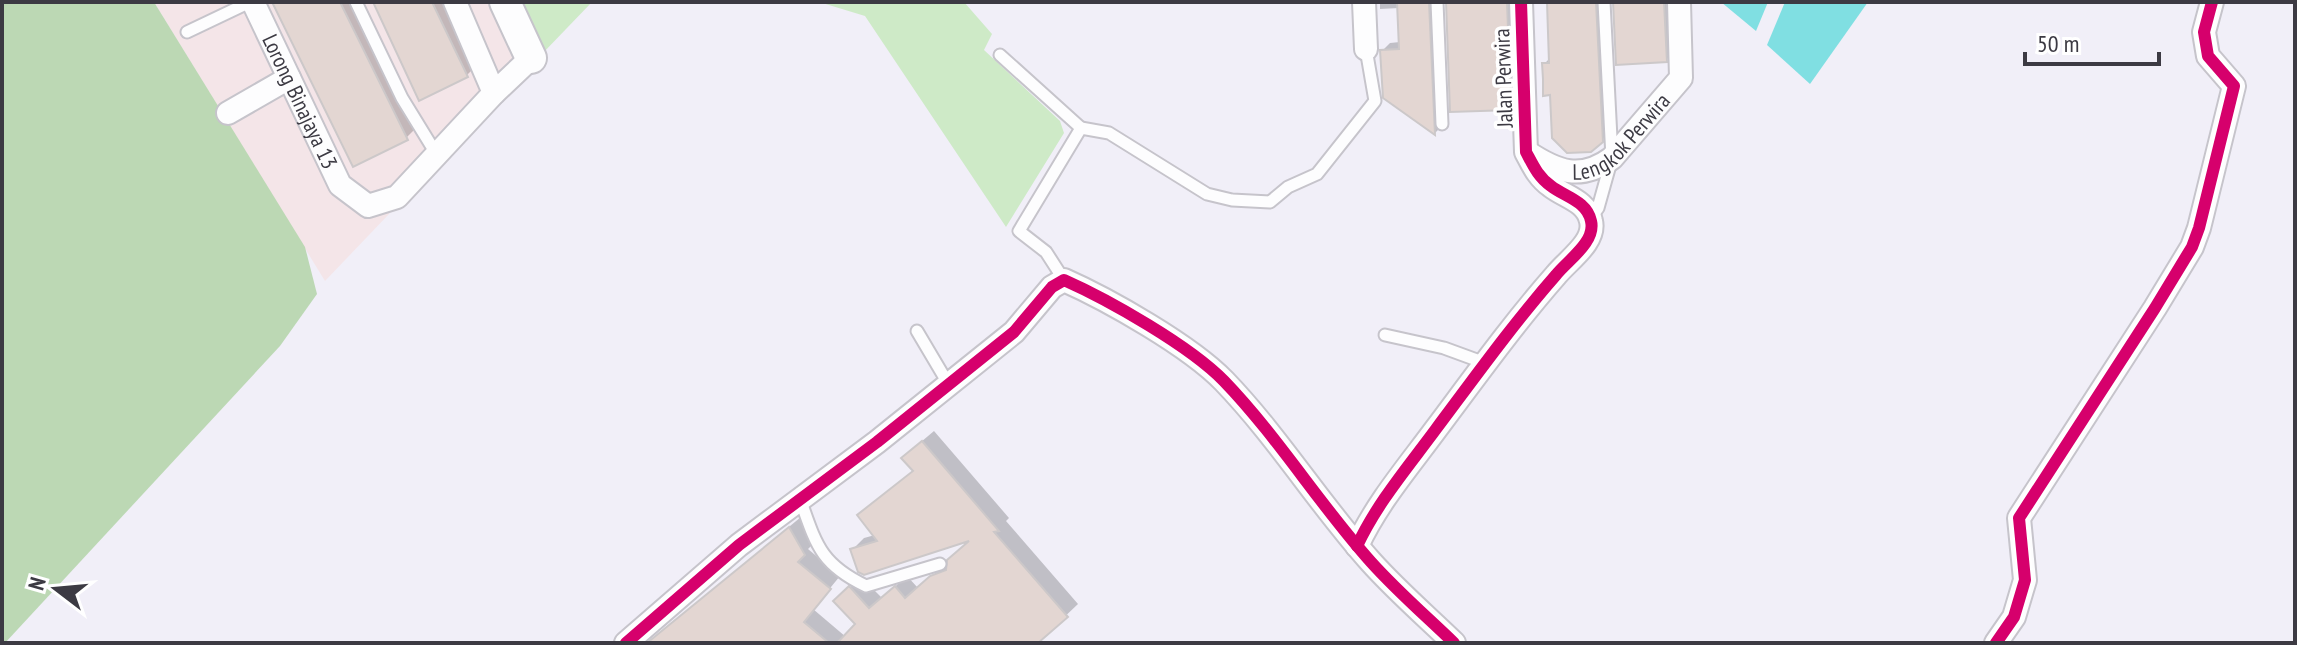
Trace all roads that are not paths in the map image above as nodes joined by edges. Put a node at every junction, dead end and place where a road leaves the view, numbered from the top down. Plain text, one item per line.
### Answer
1 (251, 2) edge
2 (356, 2) edge
3 (455, 2) edge
4 (505, 2) edge
5 (1364, 2) edge
6 (1437, 2) edge
7 (1521, 2) edge
8 (1604, 2) edge
9 (1679, 2) edge
10 (2212, 2) edge
11 (187, 32) dead end
12 (1366, 49) joint
13 (1000, 55) dead end
14 (531, 58) joint
15 (289, 78) junction
16 (494, 93) junction
17 (228, 113) dead end
18 (1442, 124) dead end
19 (1081, 128) junction
20 (1526, 152) junction
21 (437, 155) junction
22 (1612, 158) junction
23 (1591, 217) junction
24 (1064, 280) junction
25 (917, 331) dead end
26 (1385, 335) dead end
27 (1485, 363) junction
28 (949, 385) junction
29 (800, 499) junction
30 (1357, 546) junction
31 (940, 564) dead end
32 (626, 643) edge
33 (1454, 643) edge
34 (1996, 643) edge

1 - 11 lane
1 - 15 street, Lorong Binajaya 13
2 - 21 lane
3 - 16 street
4 - 14 street
5 - 12 street
6 - 18 lane
7 - 20 street, Jalan Perwira
8 - 22 lane
9 - 22 street, Lengkok Perwira
10 - 34 street
12 - 19 lane
13 - 19 lane
14 - 16 street, Lorong Binajaya 13
15 - 17 street
15 - 21 street, Lorong Binajaya 13
16 - 21 street, Lorong Binajaya 13
19 - 24 lane
20 - 22 street, Lengkok Perwira
20 - 23 street
22 - 23 lane
23 - 27 street
24 - 28 street
24 - 30 street
25 - 28 lane
26 - 27 lane
27 - 30 street
28 - 29 street
29 - 31 lane
29 - 32 street
30 - 33 street

